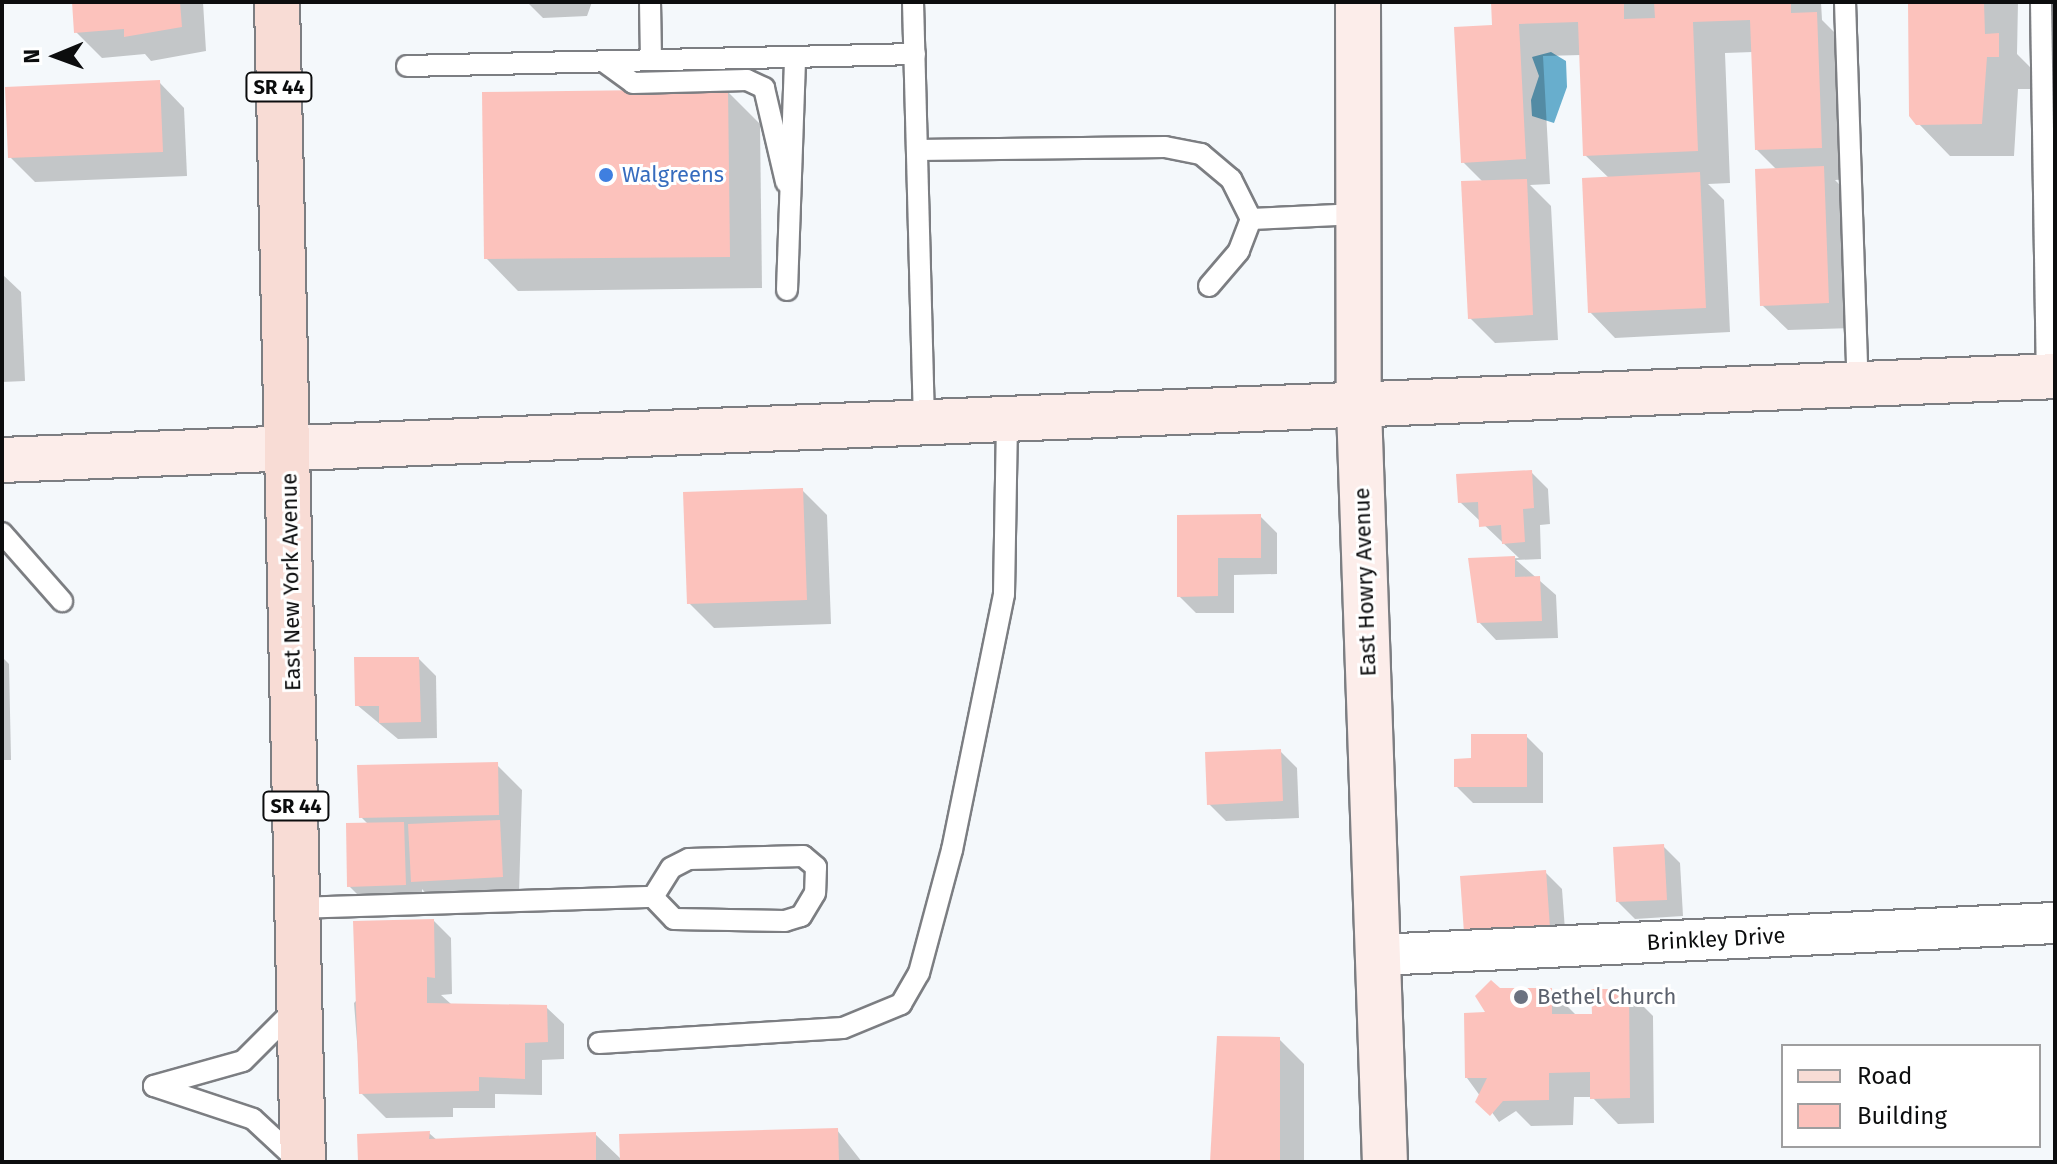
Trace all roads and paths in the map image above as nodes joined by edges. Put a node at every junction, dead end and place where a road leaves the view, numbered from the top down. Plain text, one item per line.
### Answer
1 (277, 2) edge
2 (650, 2) edge
3 (913, 2) edge
4 (1358, 2) edge
5 (1845, 2) edge
6 (2041, 2) edge
7 (915, 54) junction
8 (795, 57) junction
9 (651, 60) junction
10 (603, 61) junction
11 (407, 66) dead end
12 (917, 150) junction
13 (786, 182) junction
14 (1359, 214) junction
15 (1251, 219) junction
16 (1209, 286) dead end
17 (787, 290) dead end
18 (2051, 376) edge
19 (1858, 385) junction
20 (1359, 408) junction
21 (1007, 421) junction
22 (924, 424) junction
23 (287, 449) junction
24 (2, 460) edge
25 (2, 533) edge
26 (62, 601) dead end
27 (653, 897) junction
28 (297, 908) junction
29 (2055, 923) edge
30 (1378, 955) junction
31 (300, 1005) junction
32 (599, 1043) dead end
33 (300, 1162) edge
34 (1385, 1162) edge

1 - 23 main road, East New York Avenue / SR 44
2 - 9 lane
3 - 7 lane
4 - 14 main road, East Howry Avenue
5 - 19 lane
6 - 18 lane
7 - 8 lane
7 - 12 lane
8 - 9 lane
8 - 13 lane
9 - 10 lane
10 - 11 lane
10 - 13 lane
12 - 15 lane
12 - 22 lane
13 - 17 lane
14 - 15 lane
14 - 20 main road, East Howry Avenue
15 - 16 lane
18 - 19 main road
19 - 20 main road
20 - 21 main road
20 - 30 main road, East Howry Avenue
21 - 22 main road
21 - 32 lane
22 - 23 main road
23 - 24 main road
23 - 28 main road, East New York Avenue / SR 44
25 - 26 lane
27 - 27 lane
27 - 28 lane
28 - 31 main road, East New York Avenue / SR 44
29 - 30 street, Brinkley Drive
30 - 34 main road, East Howry Avenue
31 - 33 main road, East New York Avenue / SR 44
31 - 33 lane

